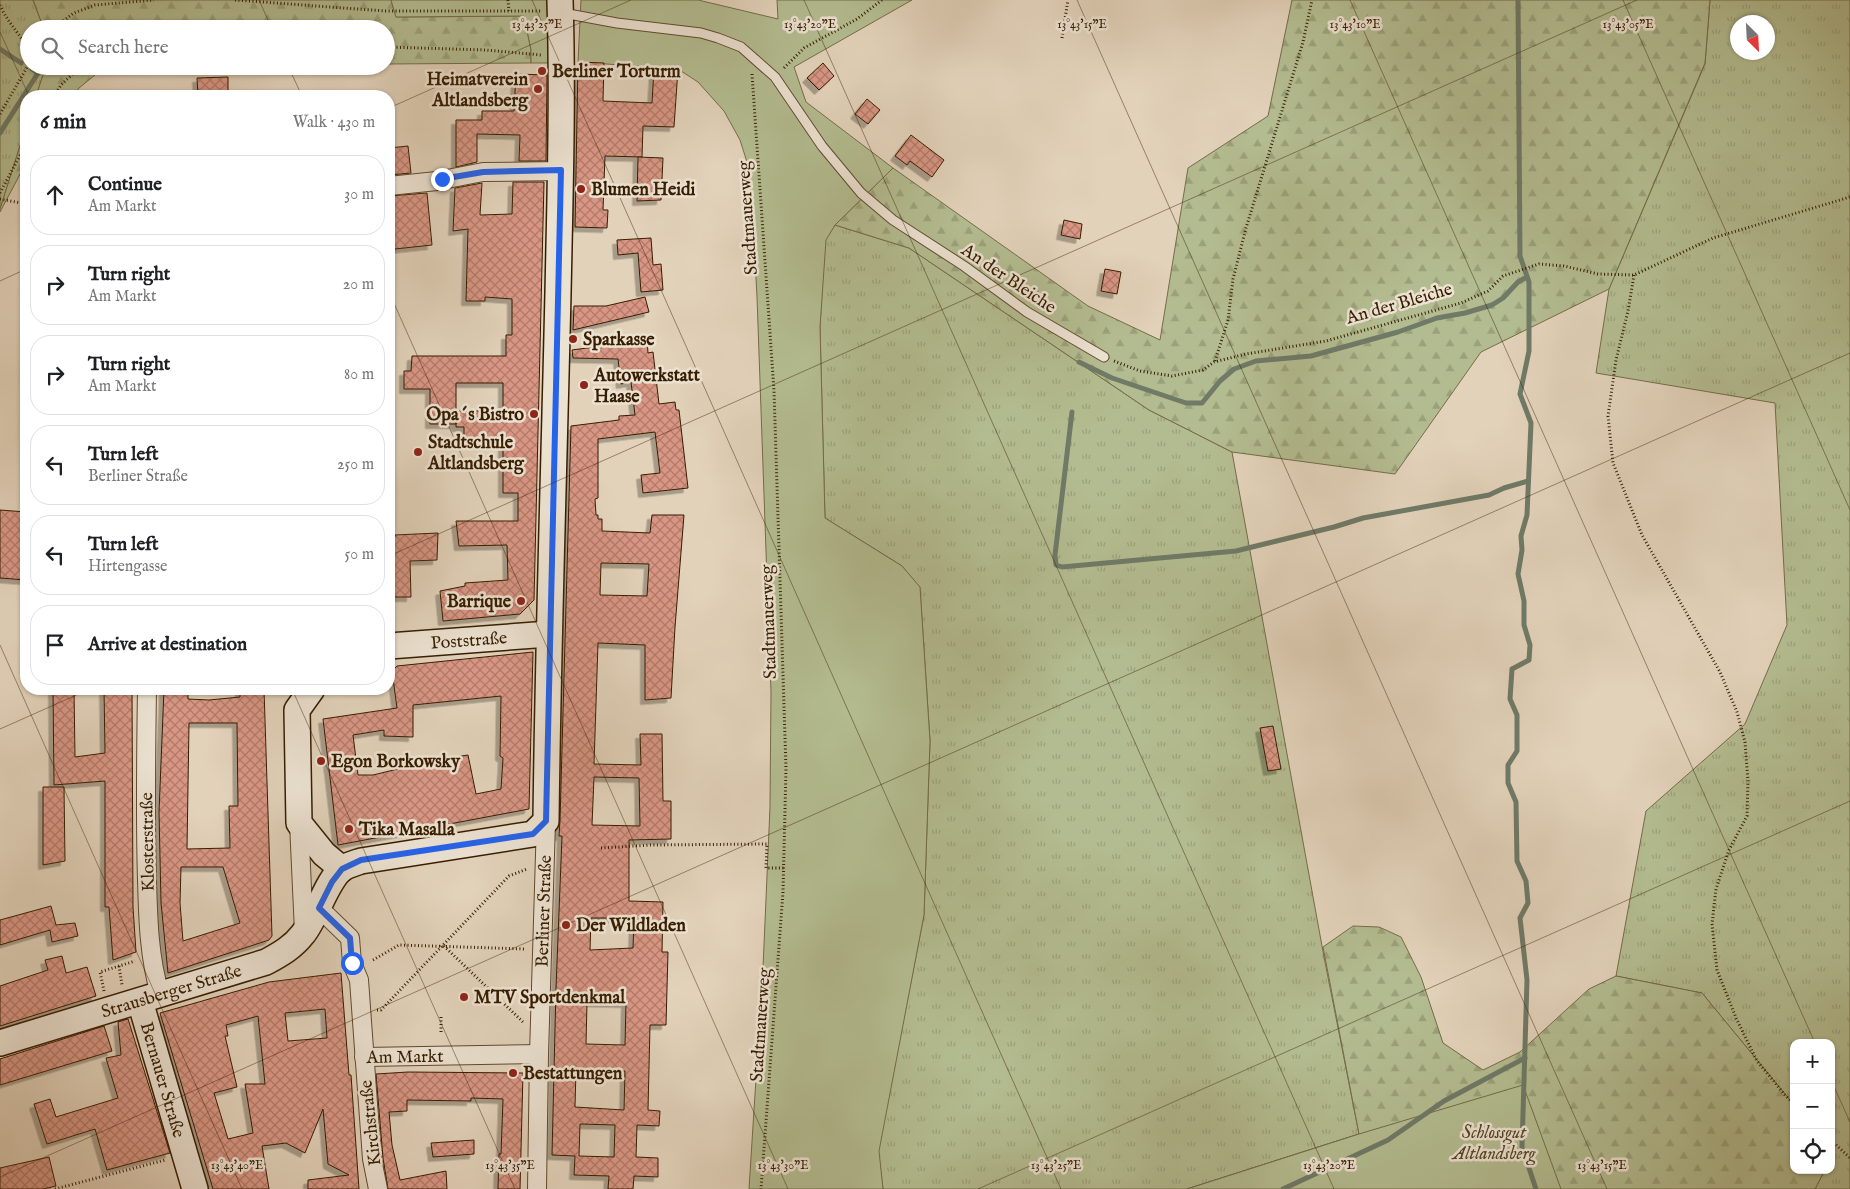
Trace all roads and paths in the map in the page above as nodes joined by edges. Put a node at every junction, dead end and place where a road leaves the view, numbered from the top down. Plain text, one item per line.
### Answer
1 (154, 0) edge
2 (235, 0) edge
3 (508, 0) edge
4 (882, 0) edge
5 (1068, 0) edge
6 (1312, 0) edge
7 (0, 5) edge
8 (557, 8) edge
9 (509, 11) junction
10 (64, 20) edge
11 (20, 36) edge
12 (1062, 38) dead end
13 (395, 47) edge
14 (750, 54) junction
15 (553, 59) junction
16 (23, 75) edge
17 (71, 75) edge
18 (774, 77) junction
19 (58, 90) edge
20 (0, 114) edge
21 (20, 155) edge
22 (561, 170) junction
23 (395, 185) edge
24 (0, 193) edge
25 (1850, 197) edge
26 (0, 199) edge
27 (20, 203) edge
28 (1634, 275) junction
29 (1104, 357) joint
30 (1214, 362) junction
31 (549, 634) junction
32 (395, 646) edge
33 (148, 695) edge
34 (296, 700) edge
35 (546, 821) junction
36 (299, 823) junction
37 (601, 848) dead end
38 (530, 868) dead end
39 (784, 868) junction
40 (342, 869) junction
41 (319, 908) junction
42 (304, 934) junction
43 (444, 946) junction
44 (542, 950) junction
45 (152, 955) junction
46 (373, 960) dead end
47 (119, 966) junction
48 (141, 995) junction
49 (104, 997) dead end
50 (376, 1010) dead end
51 (441, 1017) dead end
52 (524, 1022) dead end
53 (441, 1034) dead end
54 (0, 1042) edge
55 (539, 1054) junction
56 (364, 1058) junction
57 (1790, 1100) edge
58 (1835, 1144) edge
59 (185, 1155) junction
60 (1850, 1158) edge
61 (55, 1189) edge
62 (195, 1189) edge
63 (378, 1189) edge
64 (537, 1189) edge
65 (761, 1189) edge

1 - 10 path
2 - 9 path
3 - 9 path
4 - 18 path
5 - 12 path
6 - 30 path
7 - 11 path
8 - 9 path
8 - 14 lane, An der Bleiche
8 - 15 street, Berliner Straße
13 - 15 path
14 - 18 lane, An der Bleiche
14 - 39 path, Stadtmauerweg
15 - 22 street, Berliner Straße
16 - 20 path
17 - 19 path
18 - 29 lane, An der Bleiche
21 - 24 path
22 - 23 street
22 - 31 street, Berliner Straße
25 - 28 path
26 - 27 path
28 - 30 path, An der Bleiche
28 - 57 path
29 - 30 path, An der Bleiche
31 - 32 street, Poststraße
31 - 35 street, Berliner Straße
33 - 45 street, Klosterstraße
34 - 36 street
35 - 40 street
35 - 44 street, Berliner Straße
36 - 40 street
36 - 42 street
37 - 39 path
38 - 43 path
39 - 65 path, Stadtmauerweg
40 - 41 street
41 - 42 street, Strausberger Straße
41 - 56 street, Am Markt
42 - 48 street, Strausberger Straße
43 - 44 path
43 - 46 path
43 - 50 path
43 - 52 path
44 - 55 street, Berliner Straße
45 - 47 path
45 - 48 street, Klosterstraße
47 - 48 path
47 - 49 path
48 - 54 street, Strausberger Straße
48 - 59 street, Bernauer Straße
51 - 53 path
55 - 56 street, Am Markt
55 - 64 street, Berliner Straße
56 - 63 street, Kirchstraße
58 - 60 path
59 - 61 path
59 - 62 street, Bernauer Straße

